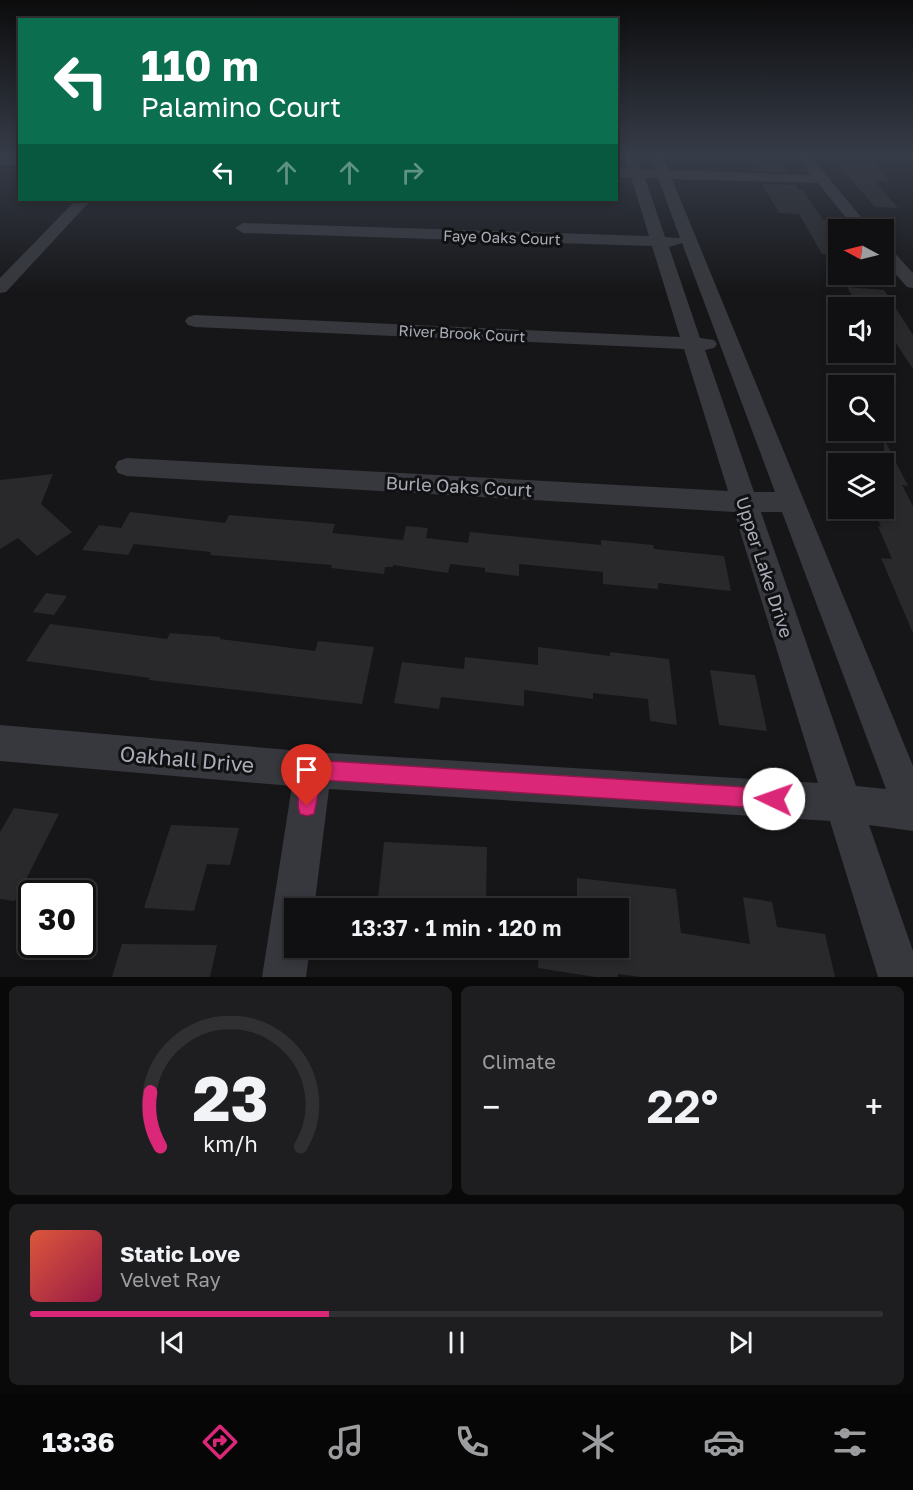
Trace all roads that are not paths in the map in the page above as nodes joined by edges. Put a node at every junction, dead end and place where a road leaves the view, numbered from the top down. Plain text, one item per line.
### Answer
1 (82, 202) edge
2 (650, 202) edge
3 (663, 202) edge
4 (841, 202) edge
5 (856, 219) edge
6 (243, 228) dead end
7 (660, 242) junction
8 (689, 243) junction
9 (894, 263) edge
10 (913, 283) edge
11 (0, 288) edge
12 (195, 321) dead end
13 (691, 343) junction
14 (730, 345) junction
15 (127, 467) dead end
16 (744, 502) junction
17 (792, 502) junction
18 (0, 743) edge
19 (313, 770) junction
20 (843, 803) junction
21 (913, 812) edge
22 (284, 977) edge
23 (900, 977) edge

1 - 11 street
2 - 7 street, Upper Lake Drive
3 - 8 street
4 - 5 street
6 - 7 street, Faye Oaks Court
7 - 8 street, Faye Oaks Court
7 - 13 street, Upper Lake Drive
8 - 14 street
9 - 10 street
12 - 13 street, River Brook Court
13 - 14 street, River Brook Court
13 - 16 street, Upper Lake Drive
14 - 17 street
15 - 16 street, Burle Oaks Court
16 - 17 street, Burle Oaks Court
16 - 20 street, Upper Lake Drive
17 - 21 street
18 - 19 street, Oakhall Drive
19 - 20 street, Oakhall Drive
19 - 22 street
20 - 21 street, Oakhall Drive
20 - 23 street, Upper Lake Drive

